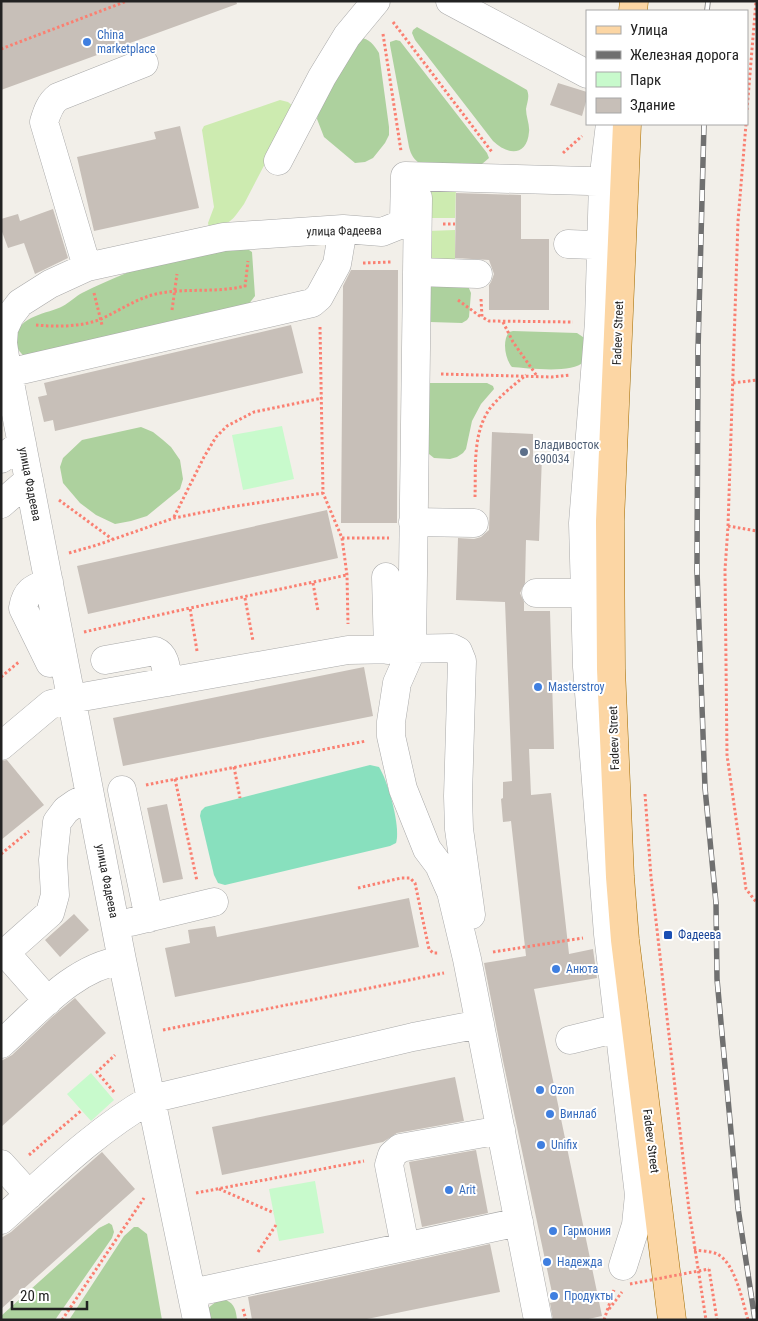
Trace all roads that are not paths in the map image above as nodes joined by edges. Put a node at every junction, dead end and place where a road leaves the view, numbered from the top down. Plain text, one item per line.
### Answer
1 (450, 1) edge
2 (383, 9) edge
3 (144, 63) dead end
4 (586, 73) edge
5 (610, 125) edge
6 (627, 125) edge
7 (278, 160) dead end
8 (412, 176) junction
9 (614, 182) junction
10 (343, 229) junction
11 (568, 244) dead end
12 (611, 246) junction
13 (87, 267) junction
14 (417, 267) junction
15 (478, 274) road end
16 (2, 343) edge
17 (8, 374) junction
18 (12, 451) edge
19 (29, 480) junction
20 (1, 504) edge
21 (474, 523) road end
22 (413, 530) junction
23 (47, 571) junction
24 (386, 576) dead end
25 (536, 593) dead end
26 (585, 593) junction
27 (400, 650) junction
28 (105, 660) dead end
29 (50, 663) dead end
30 (168, 682) junction
31 (71, 699) junction
32 (1, 746) edge
33 (122, 790) road end
34 (90, 796) junction
35 (208, 903) road end
36 (149, 918) junction
37 (115, 926) junction
38 (3, 953) edge
39 (470, 959) junction
40 (122, 960) junction
41 (48, 1001) junction
42 (480, 1024) junction
43 (620, 1028) junction
44 (570, 1040) dead end
45 (1, 1044) edge
46 (141, 1105) junction
47 (501, 1130) junction
48 (5, 1168) edge
49 (29, 1195) junction
50 (1, 1220) edge
51 (519, 1222) junction
52 (405, 1246) junction
53 (623, 1266) dead end
54 (192, 1293) junction
55 (668, 1315) edge
56 (536, 1319) edge
57 (198, 1320) edge

1 - 4 street
2 - 7 street
3 - 13 street
5 - 9 street
6 - 9 main road, Fadeev Street
8 - 9 street
8 - 10 street, улица Фадеева
8 - 14 street
9 - 12 main road, Fadeev Street
10 - 13 street, улица Фадеева
10 - 17 street
11 - 12 street
12 - 26 street
12 - 55 main road, Fadeev Street
13 - 16 street, улица Фадеева
14 - 15 street
14 - 22 street
16 - 17 street, улица Фадеева
17 - 18 street, улица Фадеева
18 - 19 street, улица Фадеева
19 - 20 street
19 - 23 street, улица Фадеева
21 - 22 street
22 - 27 street
23 - 29 street
23 - 31 street, улица Фадеева
24 - 27 street
25 - 26 street
26 - 43 street
27 - 30 street
27 - 39 street
27 - 39 street
28 - 30 street
30 - 31 street
31 - 32 street
31 - 34 street, улица Фадеева
33 - 36 street
34 - 37 street, улица Фадеева
34 - 38 street
35 - 36 street
36 - 37 street
37 - 40 street, улица Фадеева
38 - 41 street
39 - 42 street
40 - 41 street
40 - 46 street, улица Фадеева
41 - 45 street
42 - 46 street
42 - 47 street
43 - 44 street
43 - 53 street
46 - 49 street
46 - 54 street, улица Фадеева
47 - 51 street
47 - 52 street
48 - 49 street
49 - 50 street
51 - 52 street
51 - 56 street
52 - 54 street
54 - 57 street, улица Фадеева

